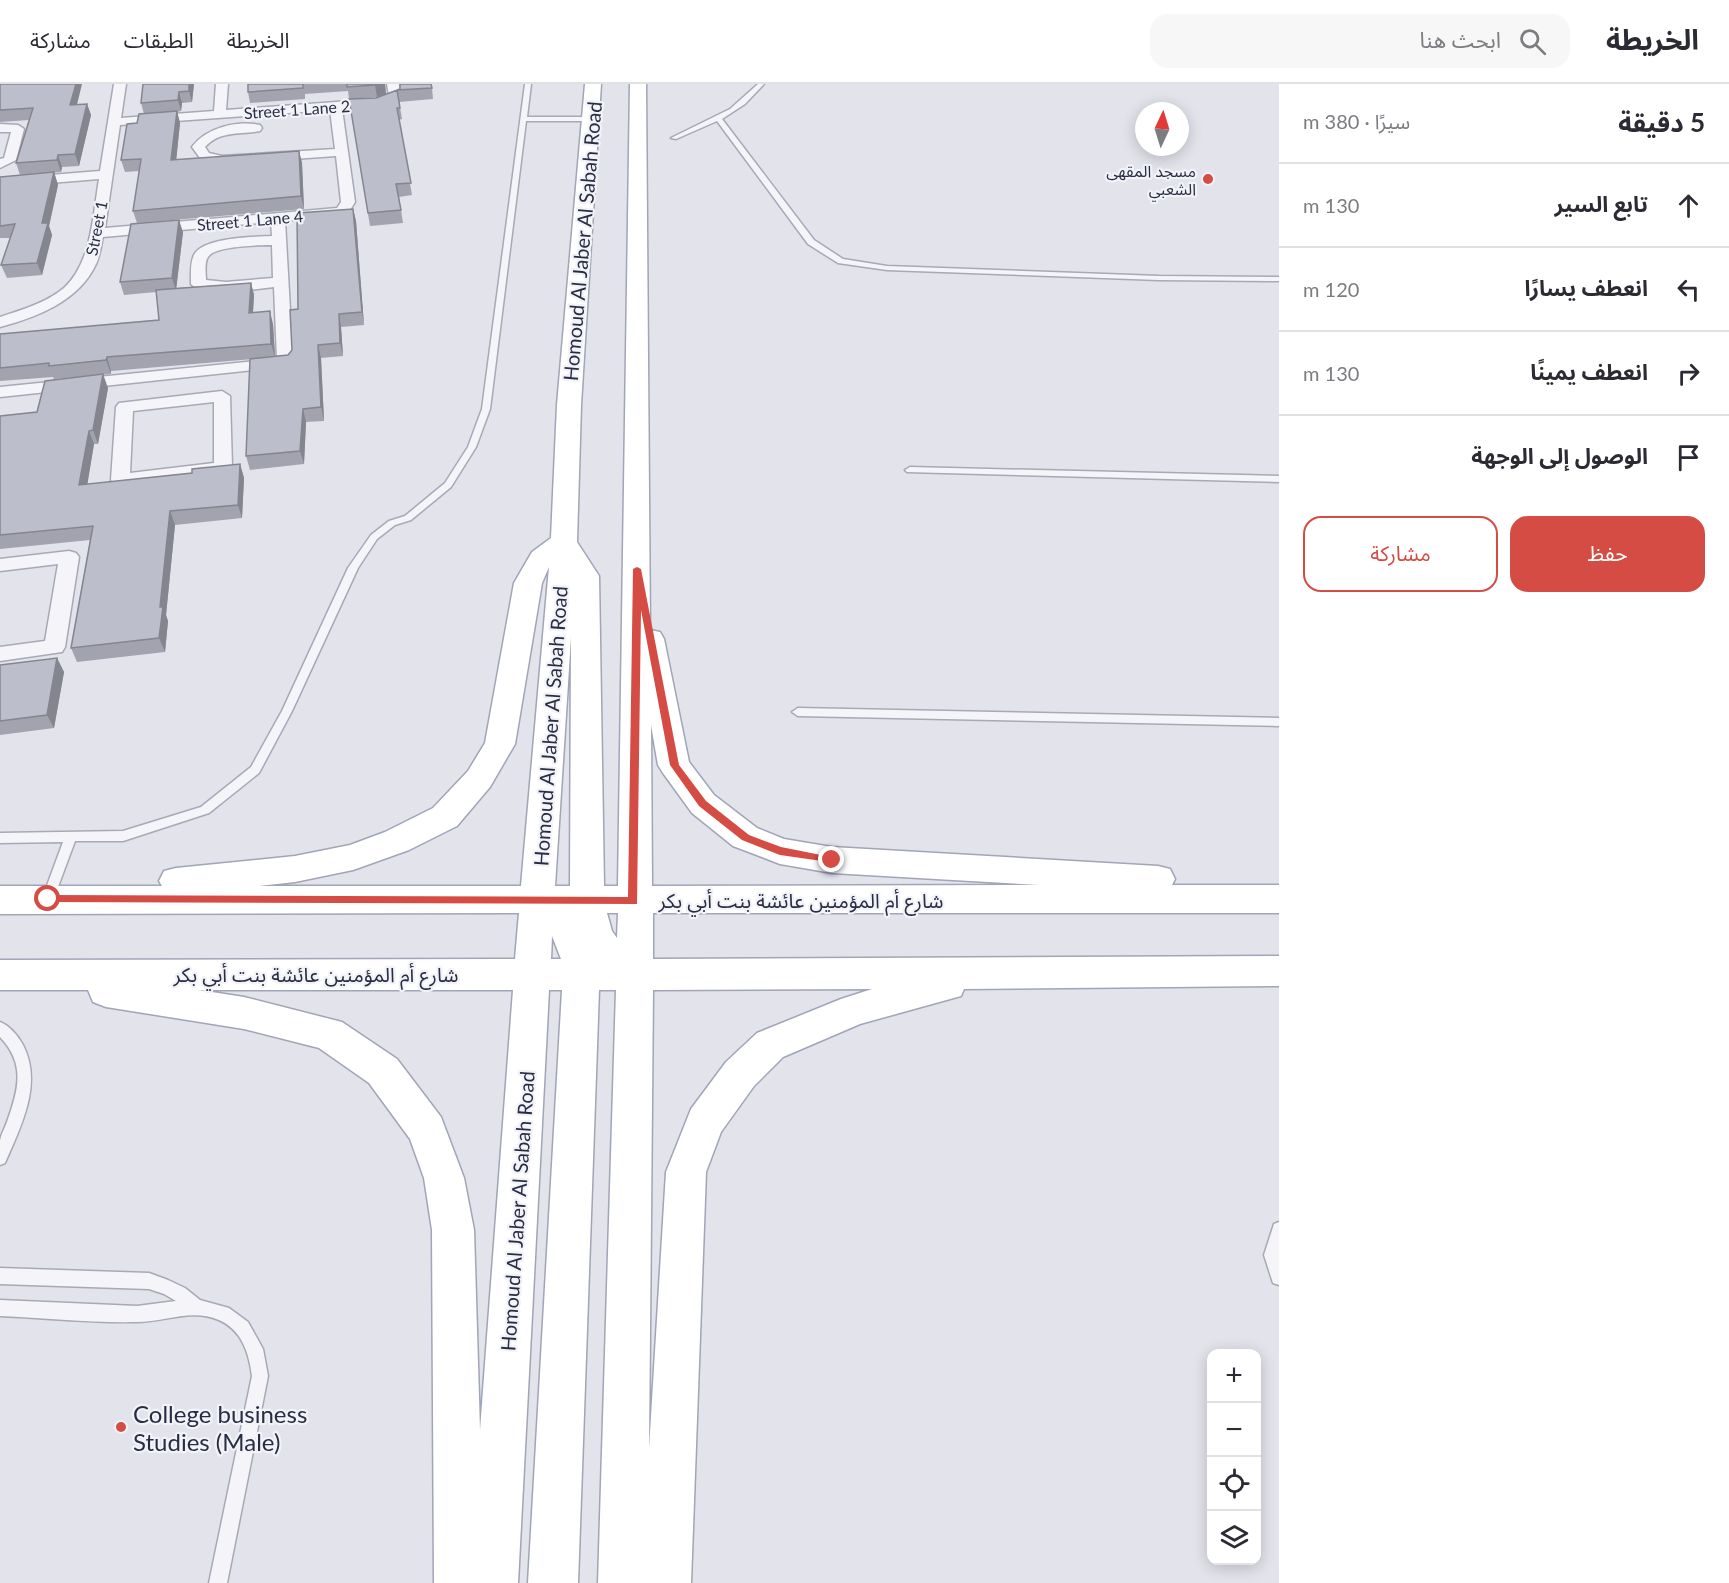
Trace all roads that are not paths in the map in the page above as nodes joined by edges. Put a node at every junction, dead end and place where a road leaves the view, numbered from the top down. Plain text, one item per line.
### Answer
1 (120, 84) edge
2 (222, 84) edge
3 (393, 84) edge
4 (528, 84) edge
5 (594, 84) edge
6 (638, 84) edge
7 (761, 84) edge
8 (336, 106) junction
9 (220, 115) junction
10 (719, 118) junction
11 (523, 119) junction
12 (592, 119) junction
13 (114, 122) junction
14 (273, 127) dead end
15 (0, 128) edge
16 (674, 138) dead end
17 (342, 152) junction
18 (0, 164) edge
19 (106, 174) junction
20 (0, 183) edge
21 (278, 218) junction
22 (97, 233) junction
23 (279, 240) junction
24 (1279, 279) edge
25 (281, 282) junction
26 (0, 322) edge
27 (181, 373) junction
28 (0, 392) edge
29 (178, 401) junction
30 (910, 470) dead end
31 (1279, 479) edge
32 (564, 542) junction
33 (0, 565) edge
34 (637, 569) junction
35 (0, 654) edge
36 (798, 712) dead end
37 (1279, 722) edge
38 (71, 837) junction
39 (0, 838) edge
40 (1279, 890) edge
41 (48, 899) junction
42 (587, 899) junction
43 (1279, 899) edge
44 (0, 900) edge
45 (537, 900) junction
46 (633, 901) junction
47 (1279, 971) edge
48 (533, 974) junction
49 (581, 974) junction
50 (634, 974) junction
51 (991, 974) junction
52 (2, 975) edge
53 (0, 1028) edge
54 (0, 1158) edge
55 (1279, 1229) edge
56 (0, 1276) edge
57 (1279, 1277) edge
58 (195, 1306) junction
59 (0, 1308) edge
60 (218, 1583) edge
61 (459, 1583) edge
62 (493, 1583) edge
63 (553, 1583) edge
64 (623, 1583) edge
65 (666, 1583) edge

1 - 13 street, Street 1
2 - 9 street, Street 1 Lane 2
3 - 8 street, Street 1 Lane 2
4 - 11 lane
5 - 12 main road, Homoud Al Jaber Al Sabah Road
6 - 34 main road
7 - 10 lane
8 - 9 street, Street 1 Lane 2
8 - 17 street, Street 1 Lane 4
9 - 13 street, Street 1 Lane 2
10 - 16 lane
10 - 24 lane
11 - 12 lane
11 - 38 lane
12 - 32 main road, Homoud Al Jaber Al Sabah Road
13 - 19 street, Street 1
14 - 17 street
15 - 18 street
17 - 21 street, Street 1 Lane 4
19 - 20 street
19 - 22 street, Street 1
21 - 22 street, Street 1 Lane 4
21 - 23 street
22 - 26 street, Street 1
23 - 25 street
23 - 25 street
25 - 27 street
27 - 28 street
27 - 29 street
29 - 29 street
30 - 31 lane
32 - 41 main road
32 - 42 main road
32 - 45 main road, Homoud Al Jaber Al Sabah Road
33 - 35 street
34 - 40 main road
34 - 46 main road
36 - 37 lane
38 - 39 lane
38 - 41 lane
41 - 44 main road, شارع أم المؤمنين عائشة بنت أبي بكر
41 - 45 main road, شارع أم المؤمنين عائشة بنت أبي بكر
42 - 45 main road, شارع أم المؤمنين عائشة بنت أبي بكر
42 - 46 main road, شارع أم المؤمنين عائشة بنت أبي بكر
42 - 50 main road
43 - 46 main road, شارع أم المؤمنين عائشة بنت أبي بكر
45 - 48 main road, Homoud Al Jaber Al Sabah Road
45 - 49 main road
46 - 50 main road
47 - 51 main road, شارع أم المؤمنين عائشة بنت أبي بكر
48 - 49 main road, شارع أم المؤمنين عائشة بنت أبي بكر
48 - 52 main road, شارع أم المؤمنين عائشة بنت أبي بكر
48 - 62 main road, Homoud Al Jaber Al Sabah Road
49 - 50 main road, شارع أم المؤمنين عائشة بنت أبي بكر
49 - 63 main road
50 - 51 main road, شارع أم المؤمنين عائشة بنت أبي بكر
50 - 64 main road
51 - 65 main road
52 - 61 main road
53 - 54 lane
55 - 57 lane
56 - 58 lane
58 - 59 lane
58 - 60 lane

